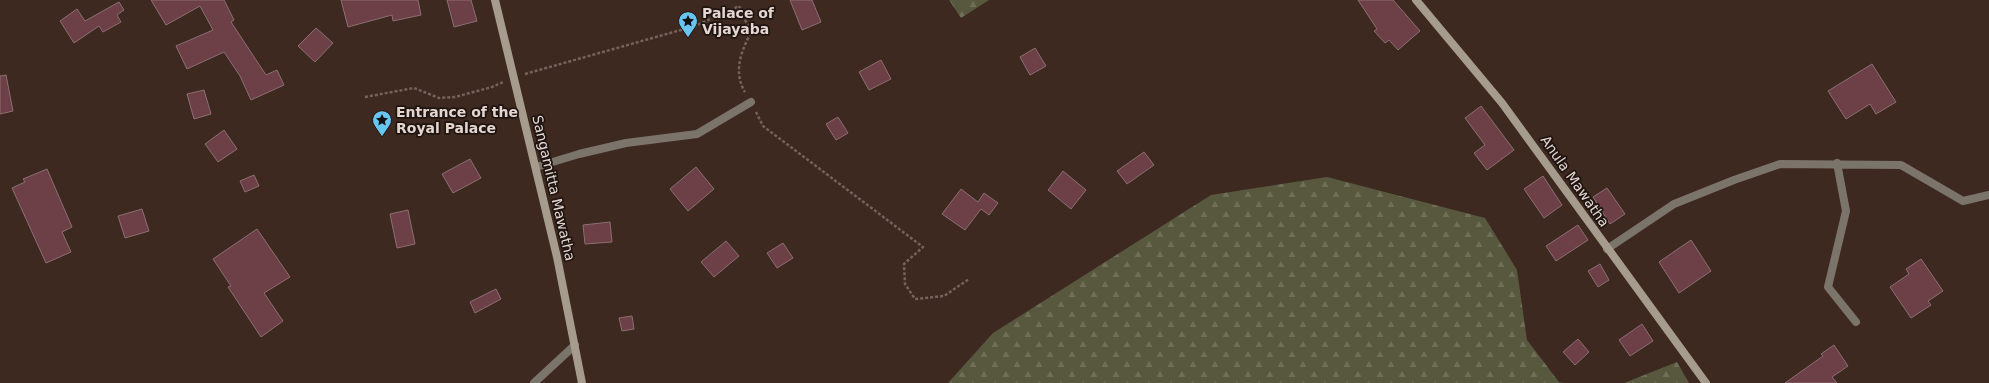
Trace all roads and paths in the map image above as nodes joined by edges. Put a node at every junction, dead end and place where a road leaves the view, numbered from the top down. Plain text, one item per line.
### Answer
1 (495, 0) edge
2 (1416, 0) edge
3 (514, 77) junction
4 (365, 98) dead end
5 (751, 102) junction
6 (1837, 163) junction
7 (536, 167) junction
8 (1989, 195) edge
9 (1607, 249) junction
10 (969, 279) dead end
11 (1856, 322) dead end
12 (575, 345) junction
13 (534, 383) edge
14 (582, 383) edge
15 (1706, 383) edge

1 - 3 main road, Sangamitta Mawatha
2 - 9 main road, Anula Mawatha
3 - 4 path
3 - 5 path
3 - 7 main road, Sangamitta Mawatha
5 - 7 street
5 - 10 path
6 - 8 street
6 - 9 street
6 - 11 street
7 - 12 main road, Sangamitta Mawatha
9 - 15 main road, Anula Mawatha
12 - 13 street
12 - 14 main road, Sangamitta Mawatha

